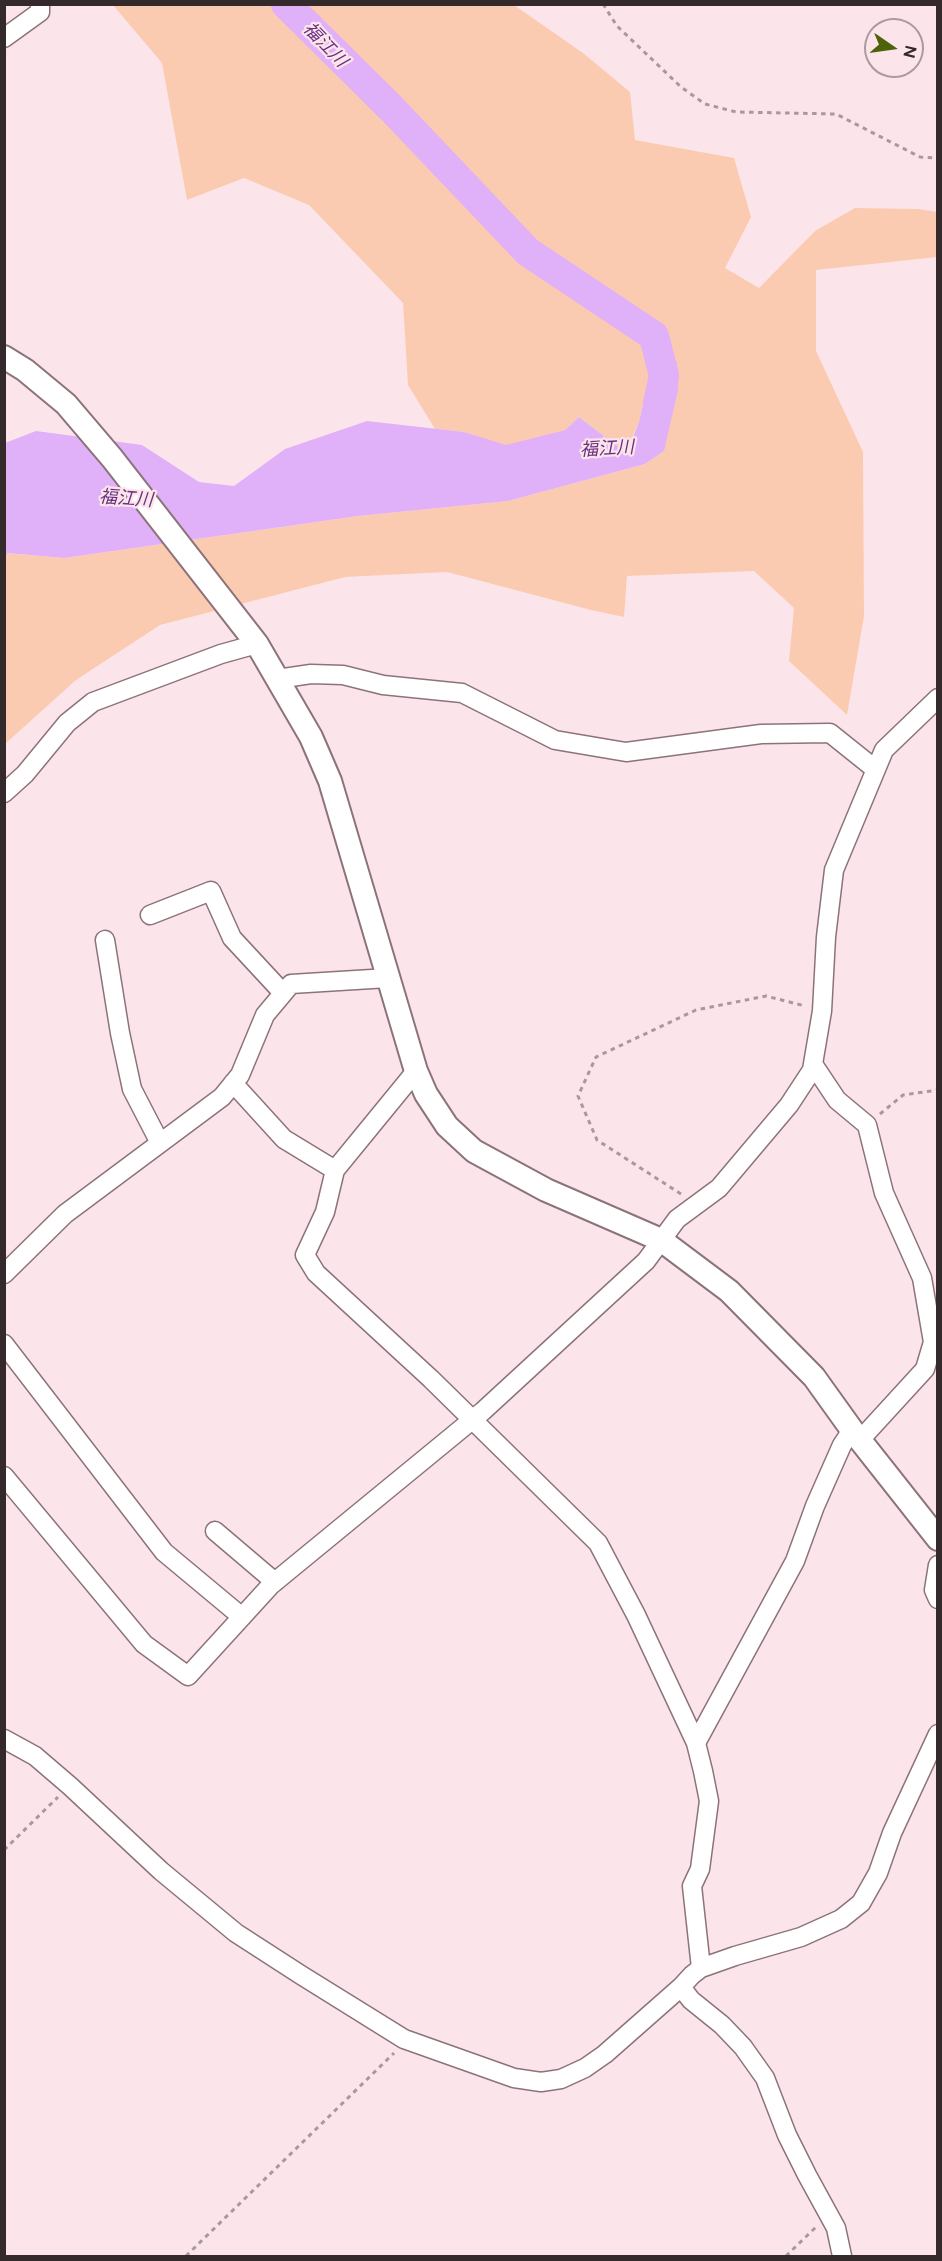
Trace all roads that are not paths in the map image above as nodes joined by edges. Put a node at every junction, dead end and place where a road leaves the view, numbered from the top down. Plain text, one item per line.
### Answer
1 (40, 4) edge
2 (4, 38) edge
3 (4, 357) edge
4 (256, 644) junction
5 (277, 679) junction
6 (938, 698) edge
7 (875, 769) junction
8 (4, 793) edge
9 (150, 915) dead end
10 (105, 940) dead end
11 (388, 978) junction
12 (283, 993) junction
13 (813, 1064) junction
14 (416, 1071) junction
15 (233, 1083) junction
16 (160, 1143) junction
17 (335, 1170) junction
18 (661, 1240) junction
19 (4, 1275) edge
20 (4, 1344) edge
21 (472, 1419) junction
22 (856, 1435) junction
23 (4, 1476) edge
24 (215, 1531) dead end
25 (938, 1539) edge
26 (938, 1565) edge
27 (275, 1582) junction
28 (938, 1599) edge
29 (242, 1617) junction
30 (938, 1734) edge
31 (4, 1739) edge
32 (696, 1743) junction
33 (701, 1968) junction
34 (681, 1987) junction
35 (842, 2256) edge

1 - 2 street
3 - 4 street
4 - 5 street
4 - 8 street
5 - 7 street
5 - 11 street
6 - 7 street
7 - 13 street
9 - 12 street
10 - 16 street
11 - 12 street
11 - 14 street
12 - 15 street
13 - 18 street
13 - 22 street
14 - 17 street
14 - 18 street
15 - 16 street
15 - 17 street
16 - 19 street
17 - 21 street
18 - 21 street
18 - 22 street
20 - 29 street
21 - 27 street
21 - 32 street
22 - 25 street
22 - 32 street
23 - 29 street
24 - 27 street
26 - 28 street
27 - 29 street
30 - 33 street
31 - 34 street
32 - 33 street
33 - 34 street
34 - 35 street

